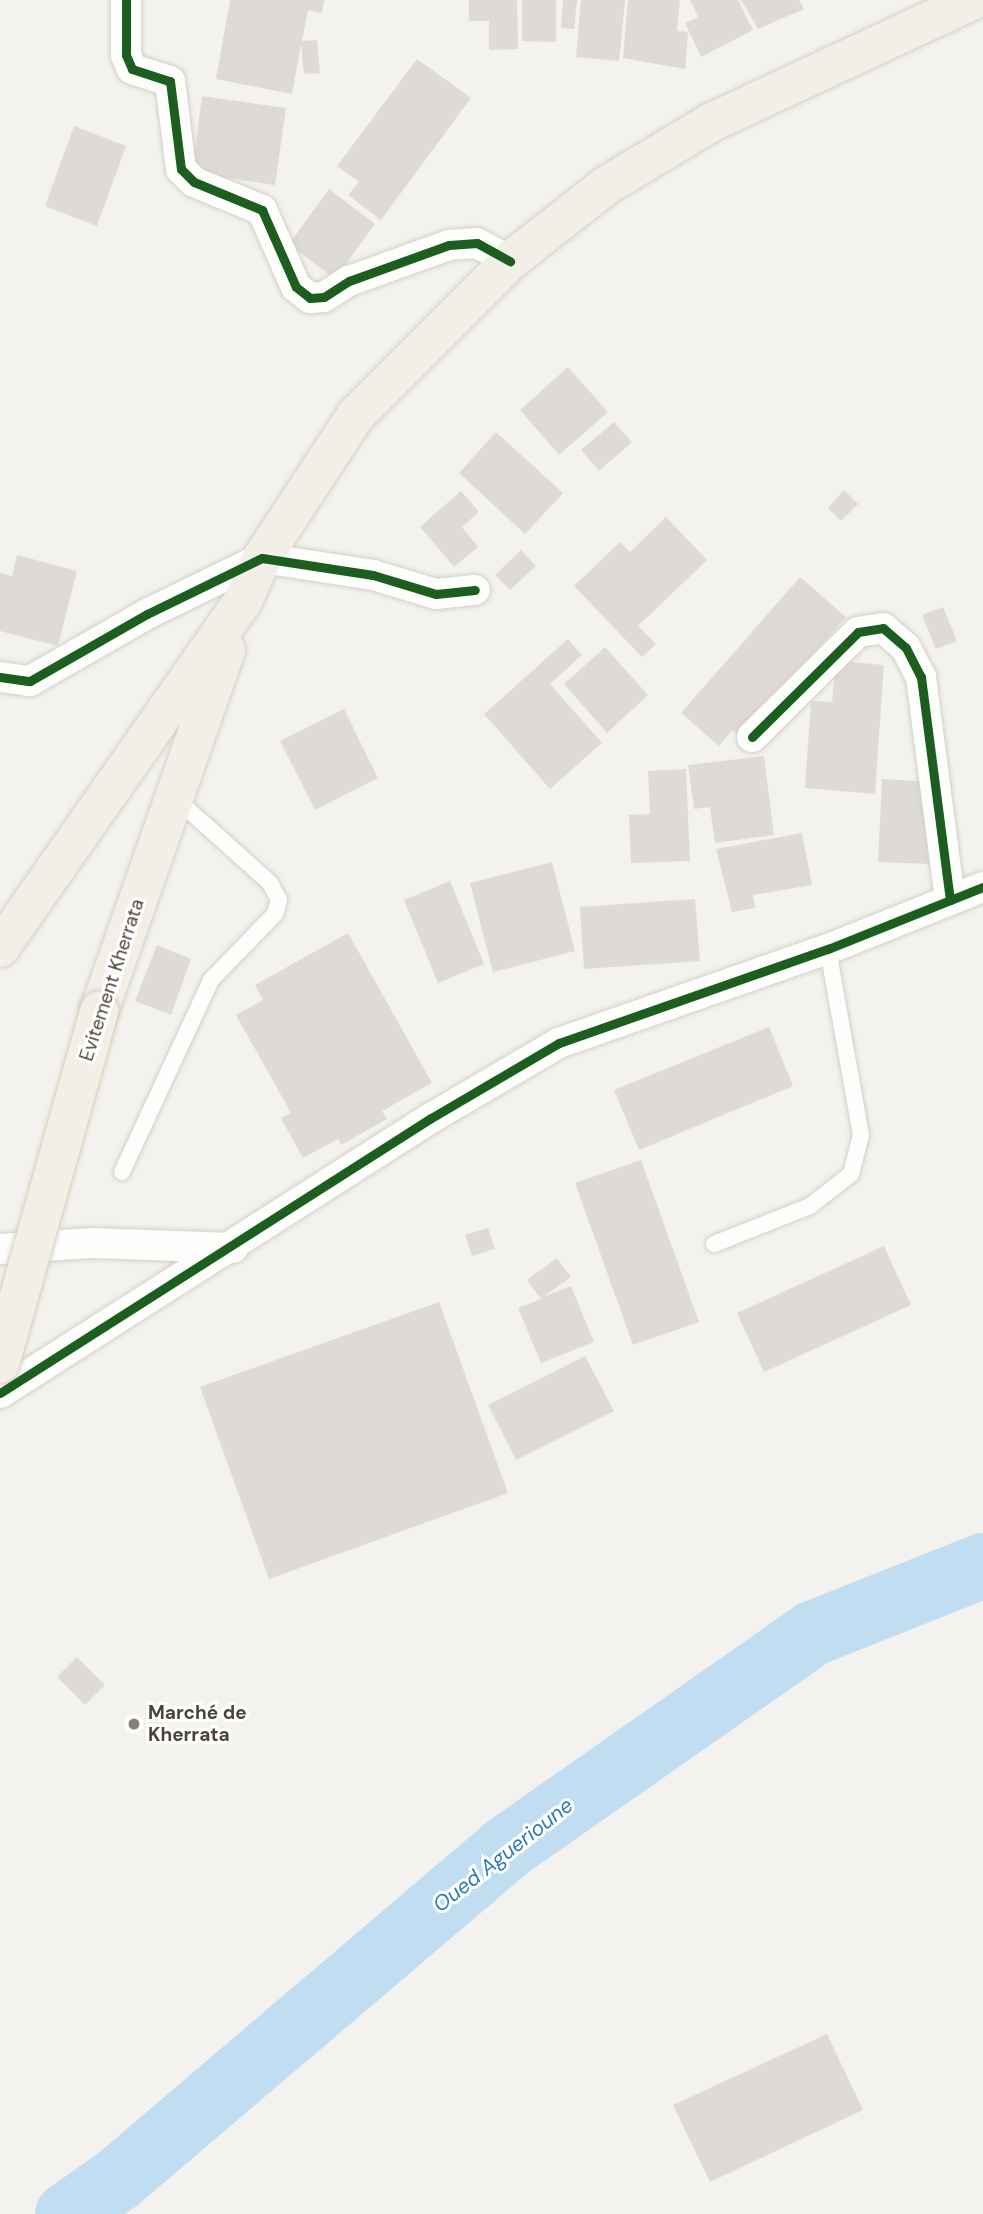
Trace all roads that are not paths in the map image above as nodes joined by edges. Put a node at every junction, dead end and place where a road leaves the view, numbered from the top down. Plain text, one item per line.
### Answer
1 (126, 0) edge
2 (974, 0) edge
3 (510, 261) junction
4 (262, 558) junction
5 (475, 590) dead end
6 (243, 601) junction
7 (0, 677) edge
8 (752, 737) dead end
9 (174, 797) junction
10 (983, 887) edge
11 (950, 900) junction
12 (0, 948) edge
13 (828, 948) junction
14 (122, 1172) dead end
15 (714, 1244) dead end
16 (233, 1248) junction
17 (0, 1249) edge
18 (0, 1364) edge
19 (0, 1393) edge

1 - 3 street
2 - 3 main road
3 - 4 main road
4 - 5 street
4 - 6 main road
4 - 7 street
6 - 9 main road, Evitement Kherrata
6 - 12 main road
8 - 11 street
9 - 14 lane
9 - 18 main road, Evitement Kherrata, bridge
10 - 11 street
11 - 13 street
13 - 15 lane
13 - 16 street
16 - 17 street
16 - 19 street

